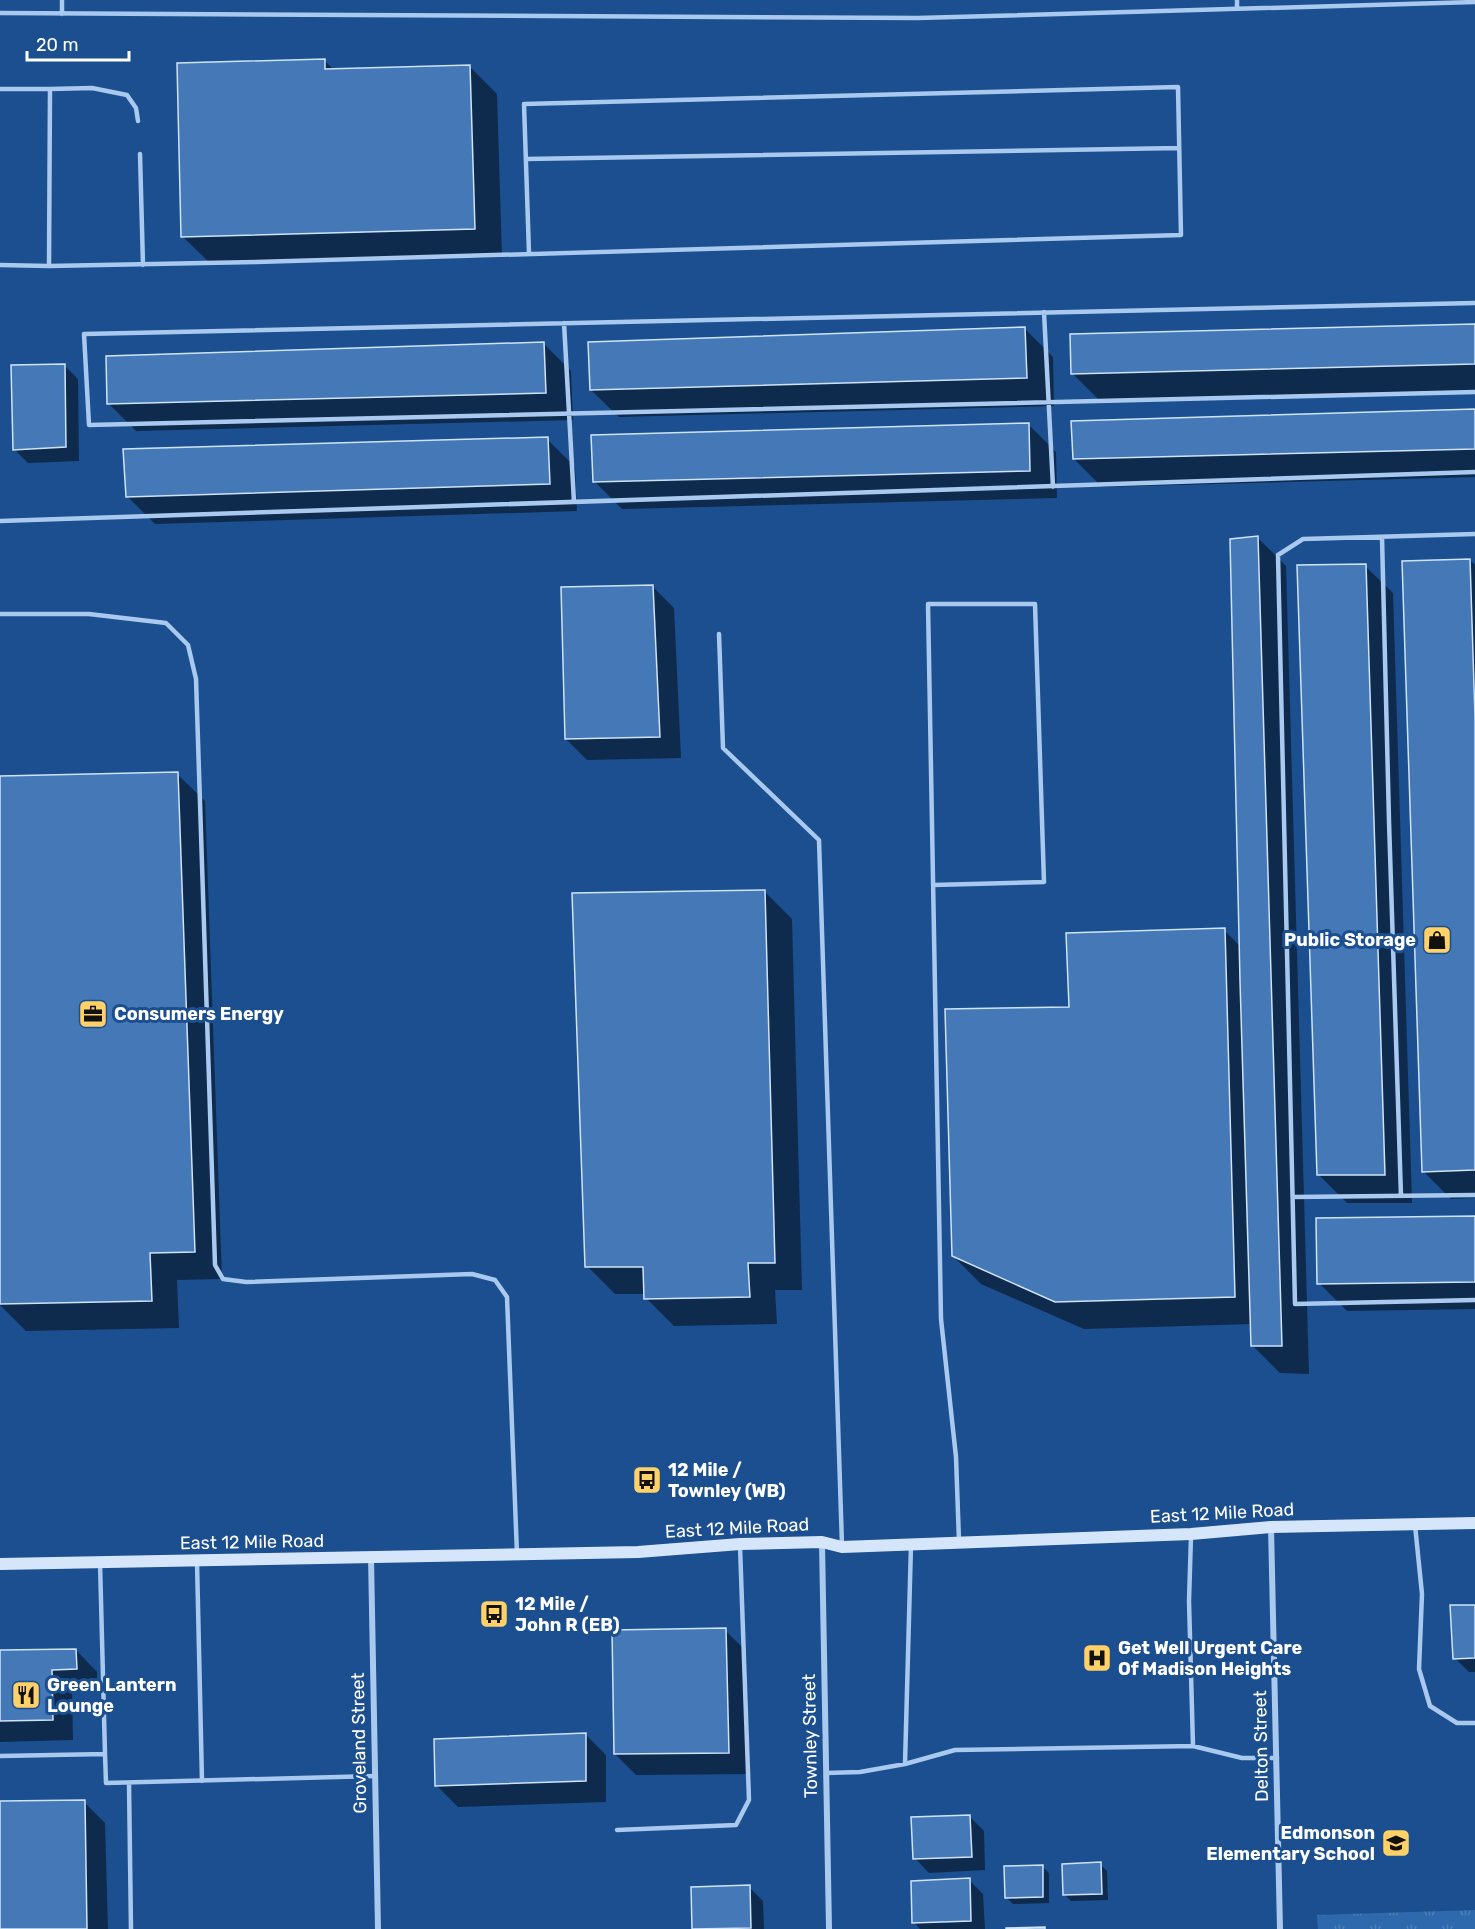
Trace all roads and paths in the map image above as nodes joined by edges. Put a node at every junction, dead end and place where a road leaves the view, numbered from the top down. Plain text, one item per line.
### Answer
1 (62, 0) edge
2 (1237, 0) edge
3 (1475, 2) edge
4 (1238, 9) junction
5 (0, 13) edge
6 (62, 14) junction
7 (0, 89) edge
8 (50, 89) junction
9 (138, 121) dead end
10 (1179, 148) junction
11 (140, 154) dead end
12 (526, 159) junction
13 (529, 253) junction
14 (143, 264) junction
15 (0, 265) edge
16 (49, 266) junction
17 (1475, 303) edge
18 (1044, 312) junction
19 (564, 323) junction
20 (1475, 392) edge
21 (1048, 402) junction
22 (569, 414) junction
23 (1475, 472) edge
24 (1053, 487) junction
25 (574, 502) junction
26 (0, 520) edge
27 (1475, 534) edge
28 (1382, 537) junction
29 (0, 614) edge
30 (718, 634) dead end
31 (933, 885) junction
32 (1475, 1195) edge
33 (1401, 1196) junction
34 (1293, 1197) junction
35 (1475, 1300) edge
36 (1475, 1523) edge
37 (1415, 1525) junction
38 (1271, 1527) junction
39 (1191, 1534) junction
40 (822, 1542) junction
41 (740, 1544) junction
42 (959, 1544) junction
43 (910, 1545) junction
44 (842, 1548) junction
45 (517, 1555) junction
46 (371, 1557) junction
47 (197, 1560) junction
48 (100, 1562) junction
49 (0, 1564) edge
50 (1475, 1723) edge
51 (1193, 1746) junction
52 (105, 1754) junction
53 (0, 1756) edge
54 (1277, 1758) junction
55 (905, 1764) junction
56 (826, 1773) junction
57 (375, 1776) junction
58 (202, 1781) junction
59 (129, 1783) junction
60 (617, 1830) dead end
61 (130, 1929) edge
62 (378, 1929) edge
63 (829, 1929) edge
64 (1280, 1929) edge

1 - 6 lane
2 - 4 lane
3 - 4 lane
4 - 6 lane
5 - 6 lane
7 - 8 lane
8 - 9 lane
8 - 16 lane
10 - 12 lane
10 - 12 lane
10 - 13 lane
11 - 14 lane
12 - 13 lane
13 - 14 lane
14 - 16 lane
15 - 16 lane
17 - 18 lane
18 - 19 lane
18 - 21 lane
19 - 22 lane
19 - 22 lane
20 - 21 lane
21 - 22 lane
21 - 24 lane
22 - 25 lane
23 - 24 lane
24 - 25 lane
25 - 26 lane
27 - 28 lane
28 - 33 lane
28 - 34 lane
29 - 45 lane
30 - 44 lane
31 - 31 lane
31 - 42 lane
32 - 33 lane
33 - 34 lane
34 - 35 lane
36 - 37 main road, East 12 Mile Road
37 - 38 main road, East 12 Mile Road
37 - 50 lane
38 - 39 main road, East 12 Mile Road
38 - 54 street, Delton Street
39 - 42 main road, East 12 Mile Road
39 - 51 lane
40 - 41 main road, East 12 Mile Road
40 - 44 main road, East 12 Mile Road
40 - 56 street, Townley Street
41 - 45 main road, East 12 Mile Road
41 - 60 lane
42 - 43 main road, East 12 Mile Road
43 - 44 main road, East 12 Mile Road
43 - 55 lane
45 - 46 main road, East 12 Mile Road
46 - 47 main road, East 12 Mile Road
46 - 57 street, Groveland Street
47 - 48 main road, East 12 Mile Road
47 - 58 lane
48 - 49 main road, East 12 Mile Road
48 - 52 lane
51 - 54 lane
51 - 55 lane
52 - 53 lane
52 - 59 lane
54 - 64 street, Delton Street
55 - 56 lane
56 - 63 street, Townley Street
57 - 58 lane
57 - 62 street, Groveland Street
58 - 59 lane
59 - 61 lane

